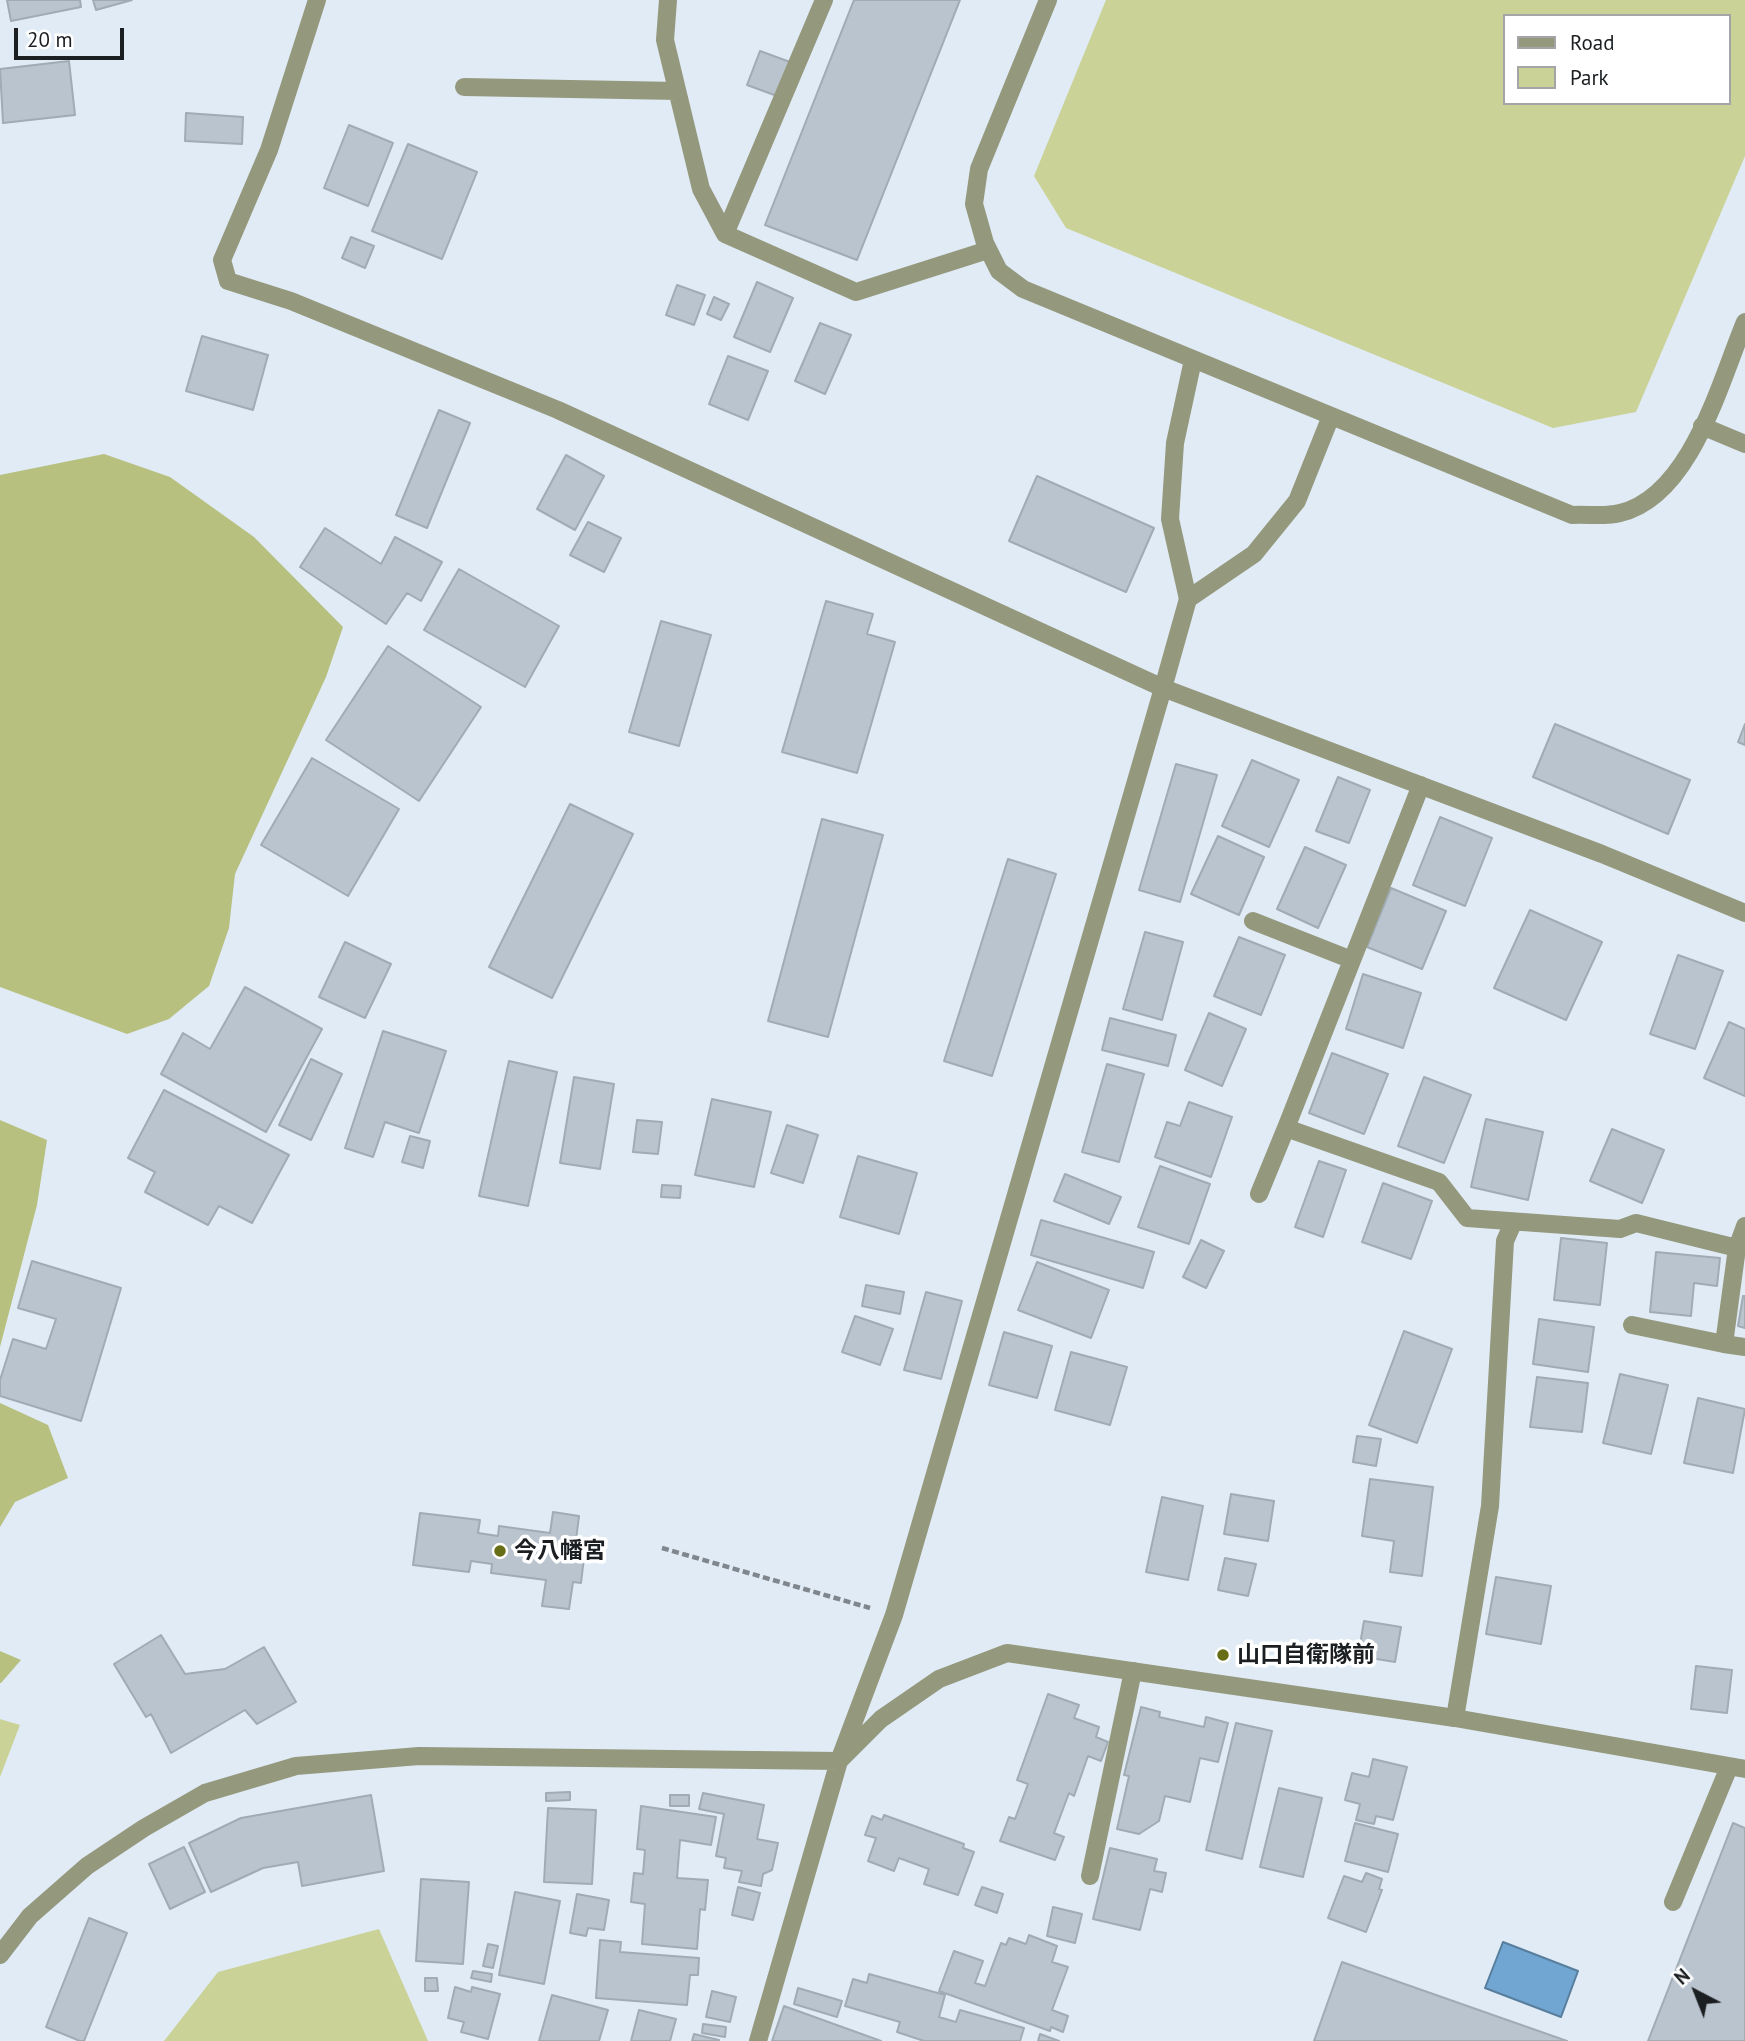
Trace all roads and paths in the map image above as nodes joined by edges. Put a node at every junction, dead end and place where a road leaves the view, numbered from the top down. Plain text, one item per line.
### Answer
1 (317, 0) edge
2 (668, 0) edge
3 (824, 0) edge
4 (1048, 0) edge
5 (464, 87) dead end
6 (677, 91) junction
7 (725, 234) junction
8 (988, 250) junction
9 (1745, 322) edge
10 (1192, 360) junction
11 (1331, 416) junction
12 (1702, 426) junction
13 (1745, 444) edge
14 (1188, 599) junction
15 (1163, 688) junction
16 (1420, 785) junction
17 (1745, 913) edge
18 (1253, 921) dead end
19 (1352, 960) junction
20 (1286, 1128) junction
21 (1259, 1194) dead end
22 (1513, 1223) junction
23 (1745, 1226) edge
24 (1737, 1248) junction
25 (1632, 1325) dead end
26 (1724, 1344) junction
27 (1745, 1347) edge
28 (662, 1548) dead end
29 (894, 1615) junction
30 (1133, 1671) junction
31 (1455, 1718) junction
32 (839, 1761) junction
33 (1737, 1768) edge
34 (1090, 1876) dead end
35 (1673, 1902) dead end
36 (0, 1955) edge
37 (758, 2041) edge

1 - 15 street
2 - 6 street
3 - 7 street
4 - 8 street
5 - 6 street
6 - 7 street
7 - 8 street
8 - 10 street
9 - 12 street
10 - 11 street
10 - 14 street
11 - 12 street
11 - 14 street
12 - 13 street
14 - 15 street
15 - 16 street
15 - 29 street
16 - 17 street
16 - 19 street
18 - 19 street
19 - 20 street
20 - 21 street
20 - 22 street
22 - 24 street
22 - 31 street
23 - 24 street
24 - 26 street
25 - 26 street
26 - 27 street
28 - 29 path
29 - 32 street
30 - 31 street
30 - 32 street
30 - 34 street
31 - 33 street
32 - 36 street
32 - 37 street
33 - 35 street

